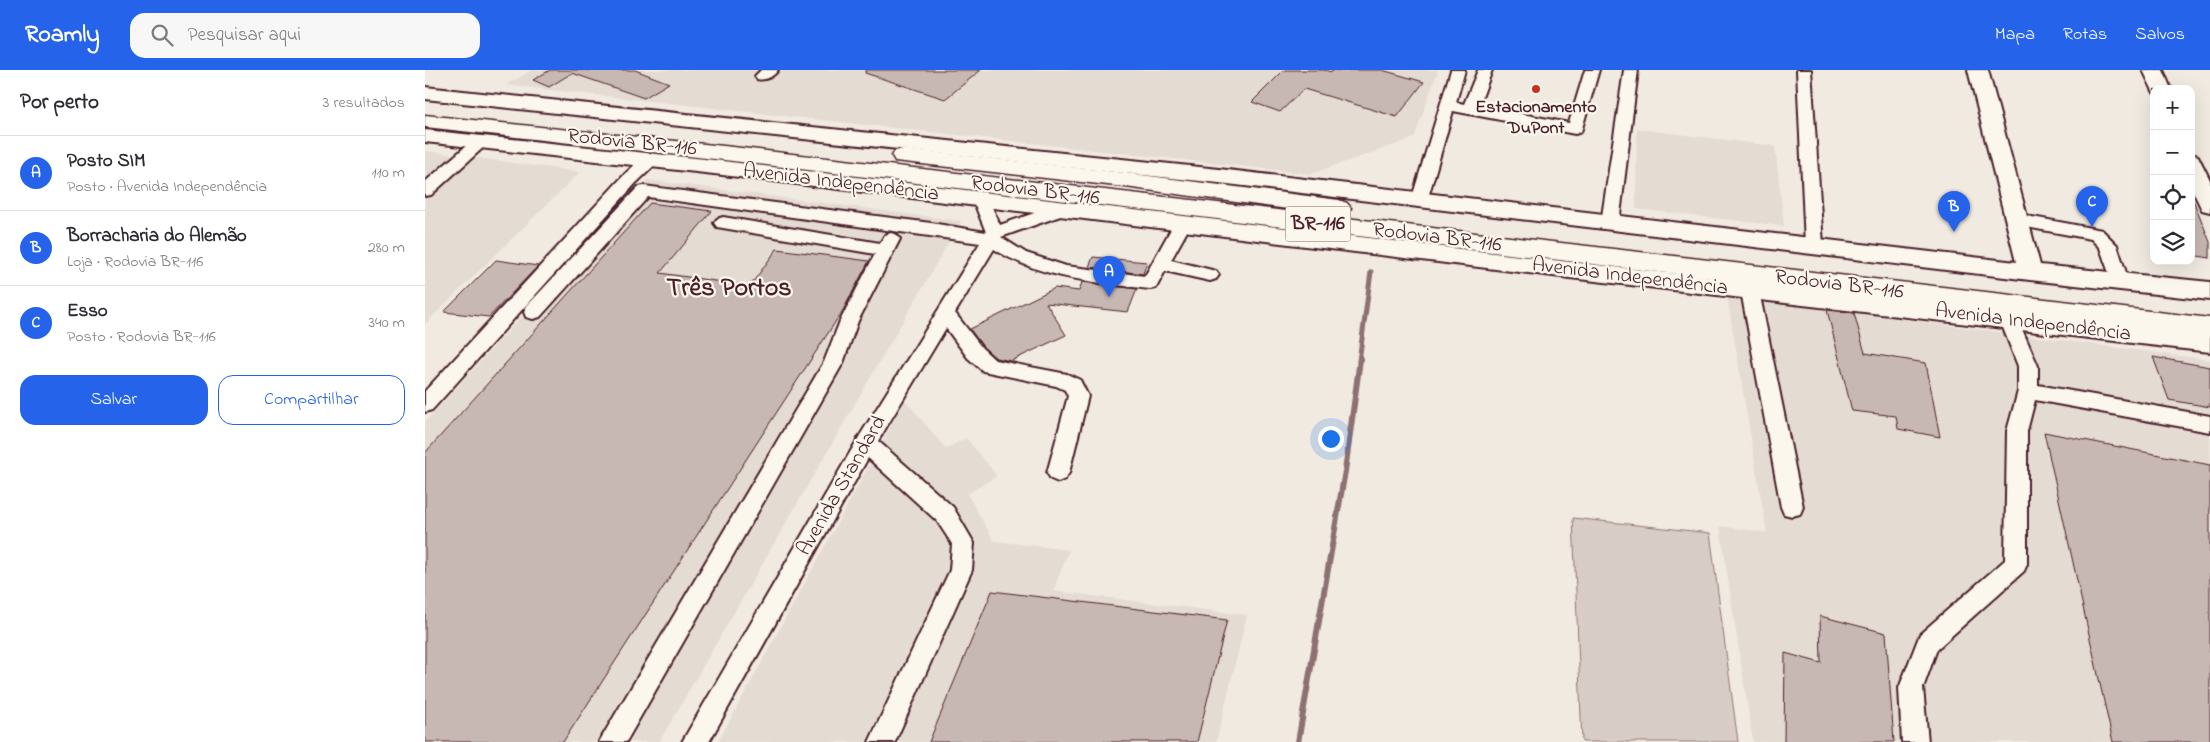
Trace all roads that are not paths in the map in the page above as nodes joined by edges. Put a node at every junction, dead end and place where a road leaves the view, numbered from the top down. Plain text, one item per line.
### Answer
1 (1458, 70) edge
2 (1485, 70) edge
3 (1592, 70) edge
4 (1631, 70) edge
5 (1804, 70) edge
6 (1978, 70) edge
7 (2153, 70) edge
8 (2159, 85) edge
9 (425, 93) edge
10 (1446, 105) junction
11 (425, 107) edge
12 (1470, 109) junction
13 (425, 121) edge
14 (425, 136) edge
15 (480, 142) junction
16 (651, 160) junction
17 (2195, 170) edge
18 (1219, 176) junction
19 (1125, 180) junction
20 (425, 191) edge
21 (981, 200) junction
22 (1419, 201) junction
23 (2210, 205) edge
24 (1061, 210) junction
25 (2016, 220) junction
26 (723, 223) dead end
27 (1610, 223) junction
28 (897, 224) junction
29 (1182, 224) junction
30 (993, 236) junction
31 (1465, 241) junction
32 (1814, 244) junction
33 (886, 250) junction
34 (1161, 264) junction
35 (1561, 269) junction
36 (2030, 272) junction
37 (1210, 275) dead end
38 (2120, 282) junction
39 (1751, 291) junction
40 (2210, 292) edge
41 (2210, 310) edge
42 (533, 312) dead end
43 (945, 313) junction
44 (2009, 320) junction
45 (2210, 328) edge
46 (2210, 343) edge
47 (2028, 390) junction
48 (425, 404) edge
49 (2210, 424) edge
50 (866, 443) junction
51 (1057, 473) dead end
52 (1792, 507) dead end
53 (612, 742) edge
54 (695, 742) edge
55 (882, 742) edge
56 (1915, 742) edge

1 - 10 street
2 - 12 street
3 - 12 street
4 - 27 street
5 - 32 street
6 - 25 main road
7 - 8 main road
9 - 18 main road, Rodovia BR-116
10 - 12 street
10 - 22 street
11 - 19 highway, Rodovia BR-116 / BR-116
13 - 31 highway, Rodovia BR-116 / BR-116
14 - 15 main road, Avenida Independência
15 - 16 main road, Avenida Independência
15 - 20 street
16 - 21 main road, Avenida Independência
16 - 48 street
17 - 23 main road
18 - 19 highway
18 - 22 main road, Rodovia BR-116
19 - 41 highway, Rodovia BR-116 / BR-116
21 - 24 main road, Avenida Independência
21 - 30 street
22 - 27 main road, Rodovia BR-116
24 - 29 main road, Avenida Independência
24 - 30 street
25 - 36 main road
25 - 38 street
26 - 33 street
27 - 32 main road, Rodovia BR-116
28 - 30 street
28 - 33 street
28 - 42 street
29 - 34 street
29 - 35 main road, Avenida Independência
30 - 34 street
30 - 43 street, Avenida Standard
31 - 35 highway
31 - 45 highway, Rodovia BR-116 / BR-116
32 - 36 main road, Rodovia BR-116
33 - 53 street
34 - 37 street
35 - 39 main road, Avenida Independência
36 - 38 main road, Rodovia BR-116
38 - 40 main road, Rodovia BR-116
39 - 44 main road, Avenida Independência
39 - 52 street
43 - 50 street, Avenida Standard
43 - 51 street
44 - 46 main road, Avenida Independência
44 - 47 street
47 - 49 street
47 - 56 street
50 - 54 street, Avenida Standard
50 - 55 street

